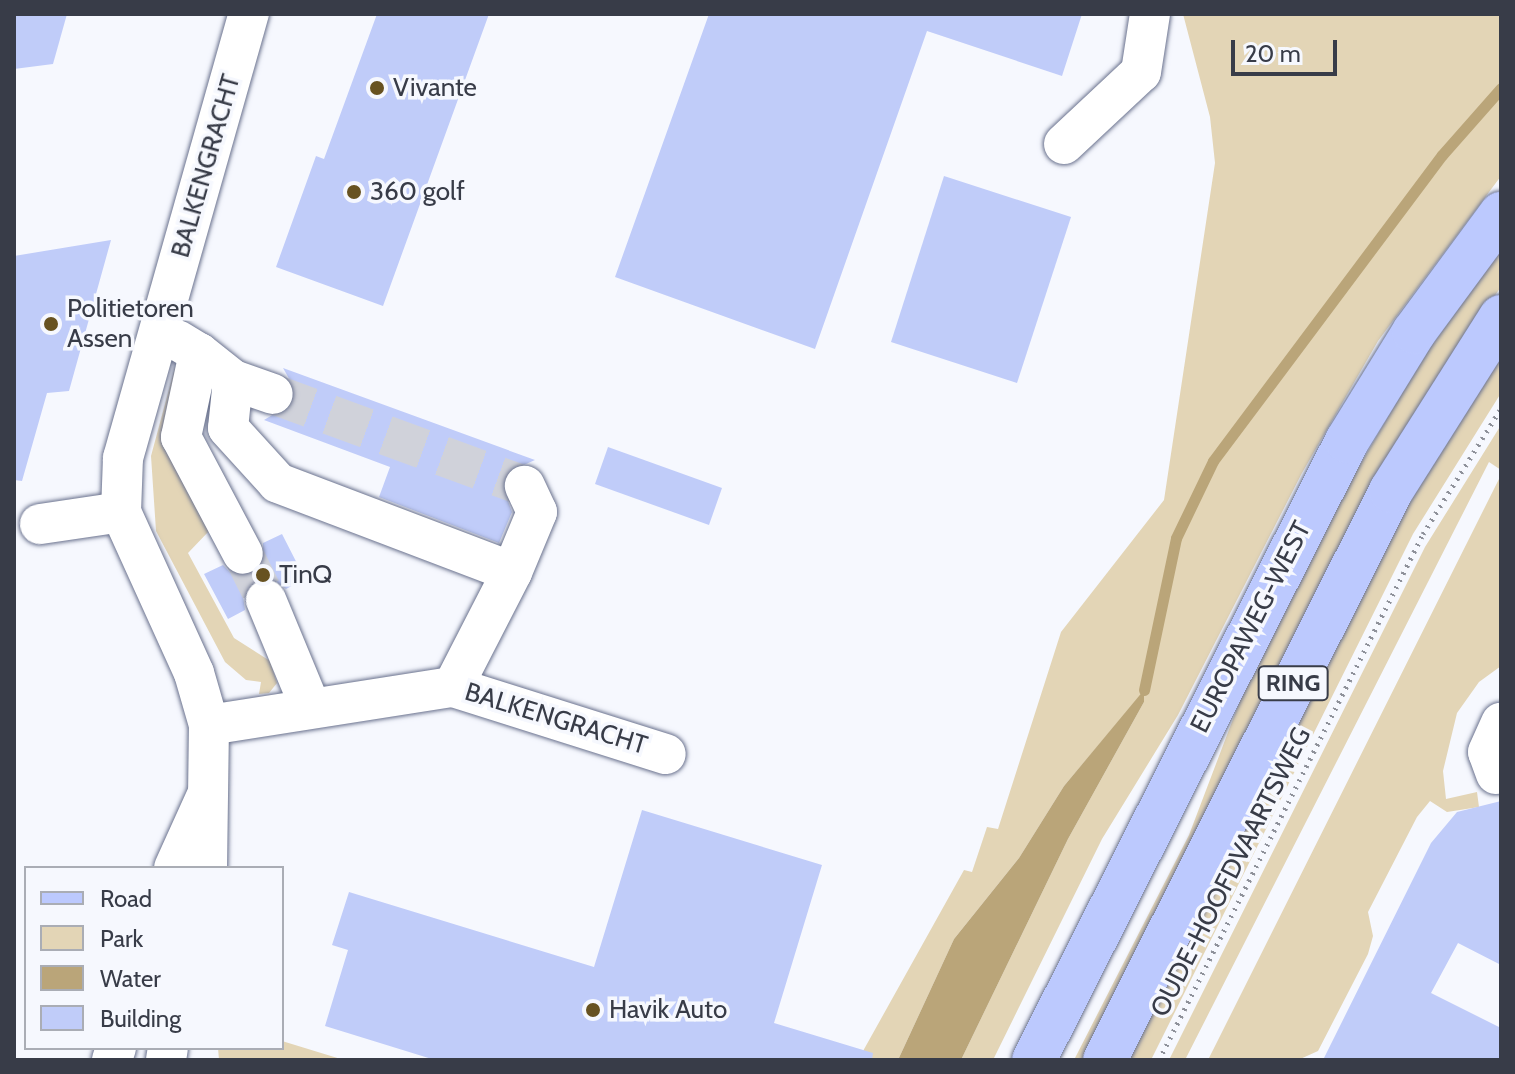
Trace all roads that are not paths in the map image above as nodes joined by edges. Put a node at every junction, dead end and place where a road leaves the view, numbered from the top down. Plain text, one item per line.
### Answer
1 (249, 14) edge
2 (1150, 14) edge
3 (1064, 144) dead end
4 (1501, 214) edge
5 (1501, 317) edge
6 (159, 333) junction
7 (199, 353) junction
8 (233, 380) junction
9 (273, 394) tunnel mouth
10 (525, 486) dead end
11 (121, 512) junction
12 (40, 524) dead end
13 (243, 554) tunnel mouth
14 (512, 572) junction
15 (266, 600) tunnel mouth
16 (461, 690) junction
17 (310, 706) junction
18 (1501, 723) edge
19 (209, 725) junction
20 (666, 754) dead end
21 (1496, 774) dead end
22 (206, 797) junction
23 (175, 866) edge
24 (207, 866) edge
25 (1034, 1060) edge
26 (1105, 1060) edge

1 - 6 street, BALKENGRACHT
2 - 3 street
4 - 25 main road, EUROPAWEG-WEST / RING
5 - 26 main road, RING
6 - 7 street
6 - 11 street, BALKENGRACHT
7 - 8 street
7 - 13 street
8 - 9 street
8 - 14 street
10 - 14 street
11 - 12 street
11 - 19 street, BALKENGRACHT
14 - 16 street
15 - 17 street
16 - 17 street, BALKENGRACHT
16 - 20 street, BALKENGRACHT
17 - 19 street, BALKENGRACHT
18 - 21 street
19 - 22 street, BALKENGRACHT
22 - 23 street, BALKENGRACHT
22 - 24 street, BALKENGRACHT

